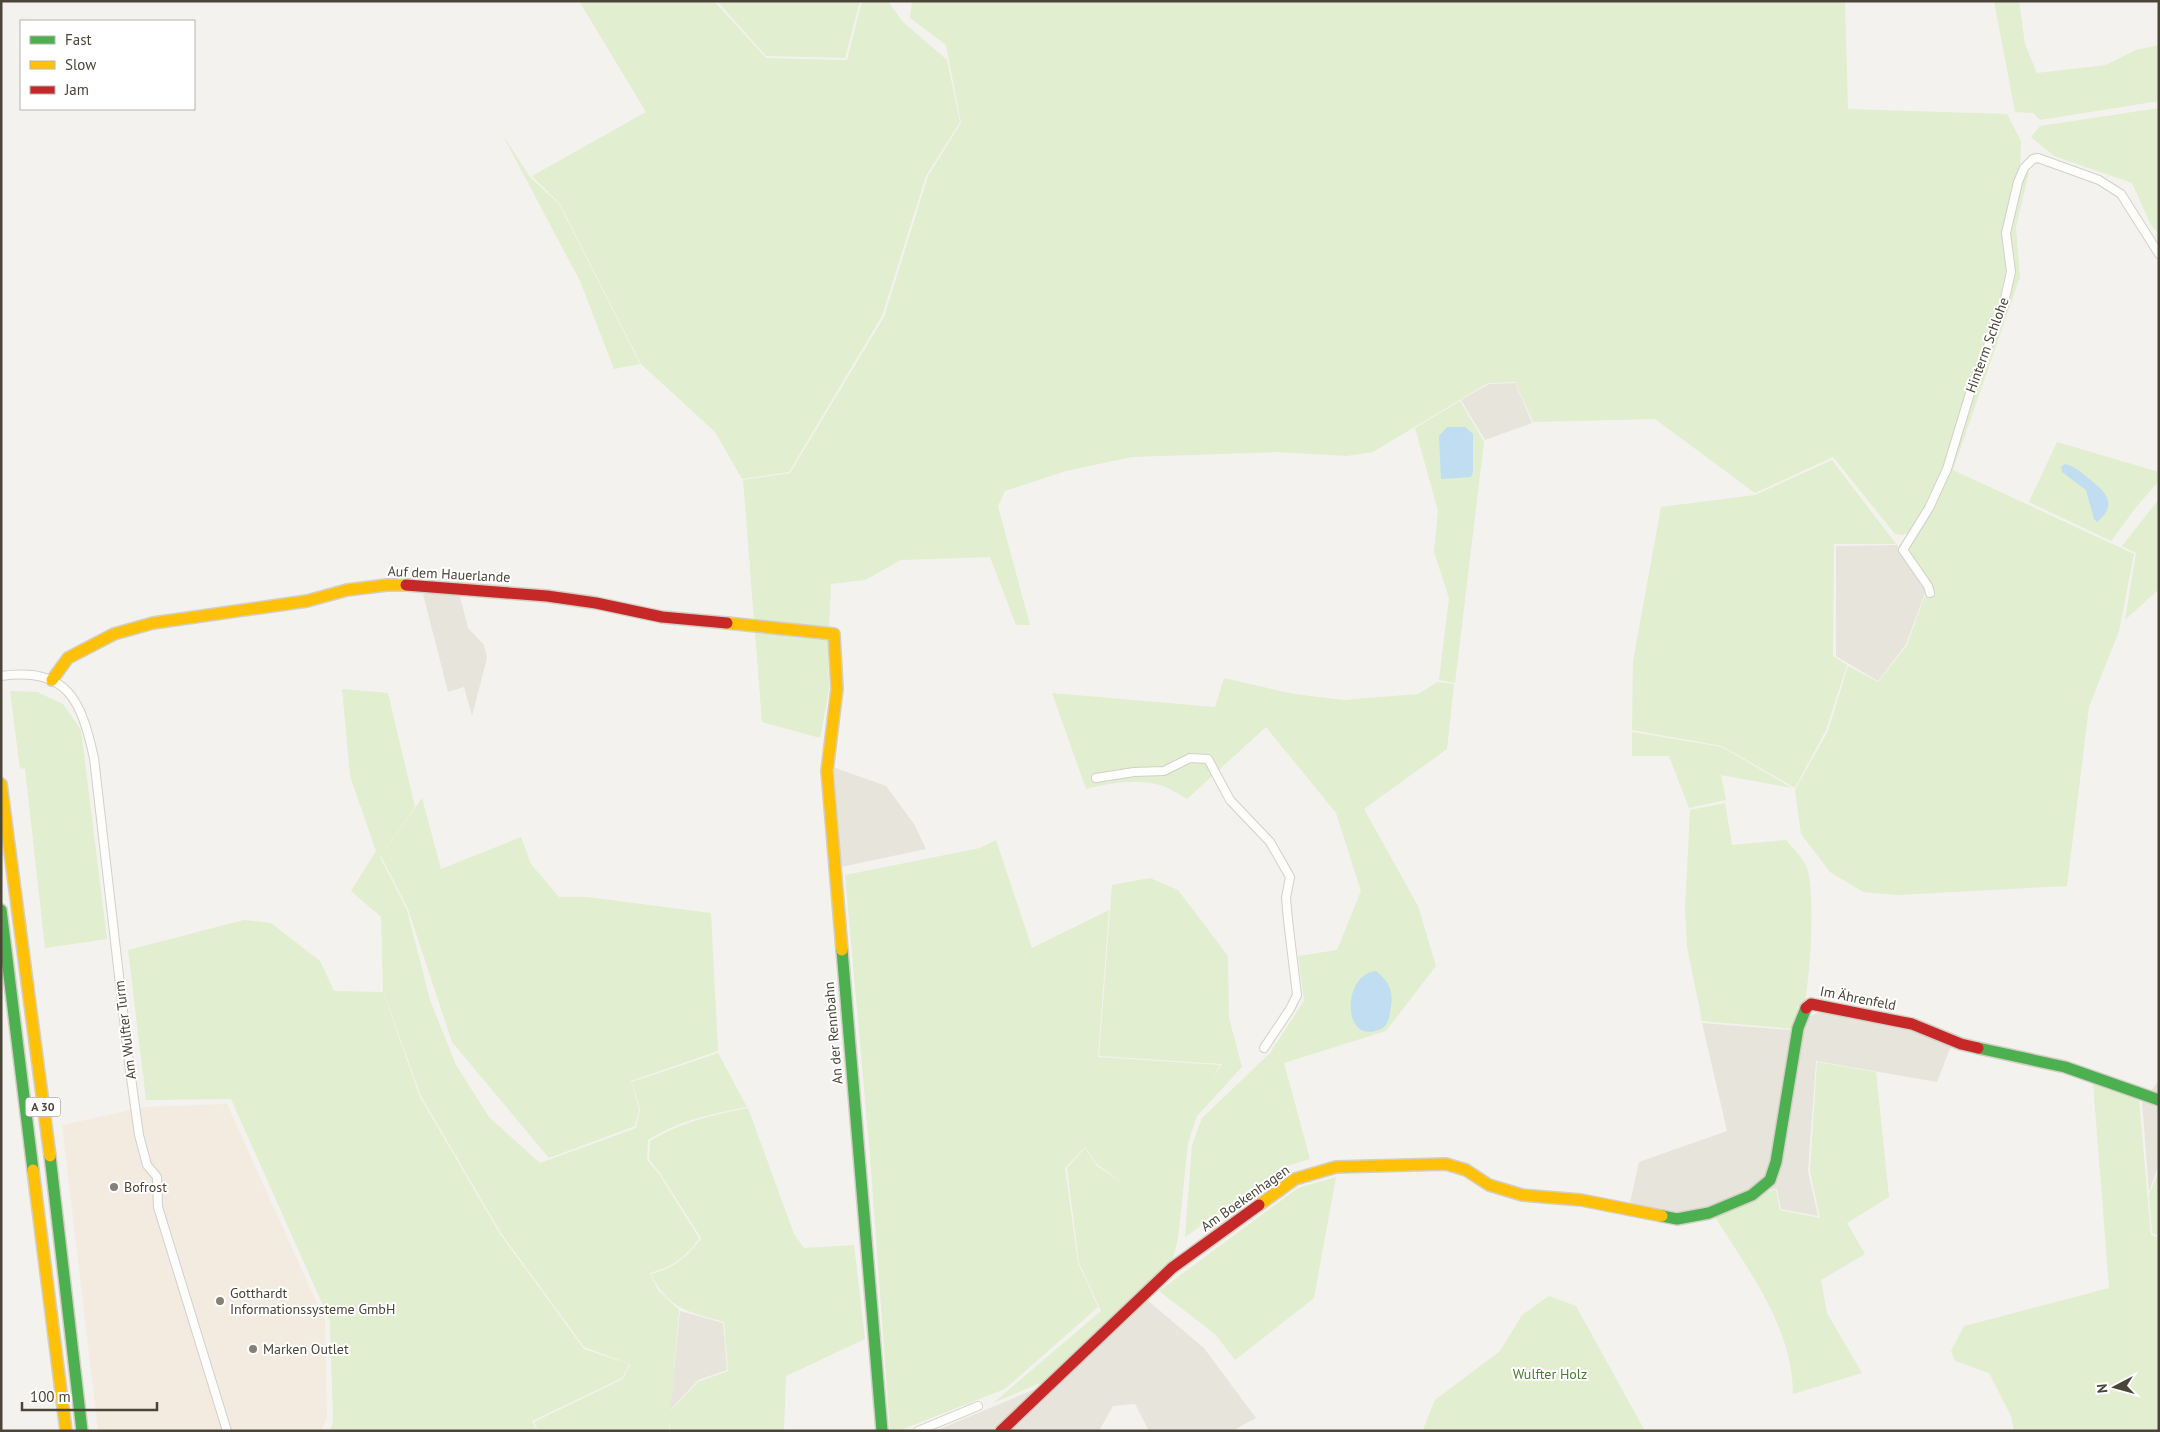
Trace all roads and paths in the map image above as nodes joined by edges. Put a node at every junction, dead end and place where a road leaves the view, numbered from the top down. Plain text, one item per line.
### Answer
1 (2159, 254) edge
2 (1930, 593) dead end
3 (834, 634) joint
4 (1, 676) edge
5 (52, 680) junction
6 (1096, 778) dead end
7 (1, 784) edge
8 (1, 910) edge
9 (1264, 1048) dead end
10 (2159, 1100) edge
11 (1631, 1209) joint
12 (978, 1406) dead end
13 (66, 1431) edge
14 (82, 1431) edge
15 (227, 1431) edge
16 (882, 1431) edge
17 (918, 1431) edge
18 (1001, 1431) edge

1 - 2 street, Hinterm Schlohe
3 - 5 main road, Auf dem Hauerlande
3 - 16 main road, An der Rennbahn
4 - 5 street, Am Wulfter Turm
5 - 15 street, Am Wulfter Turm
6 - 9 street
7 - 14 main road, A 30
8 - 13 main road, A 30
10 - 11 main road, Im Ährenfeld
11 - 18 main road, Am Boekenhagen
12 - 17 street

